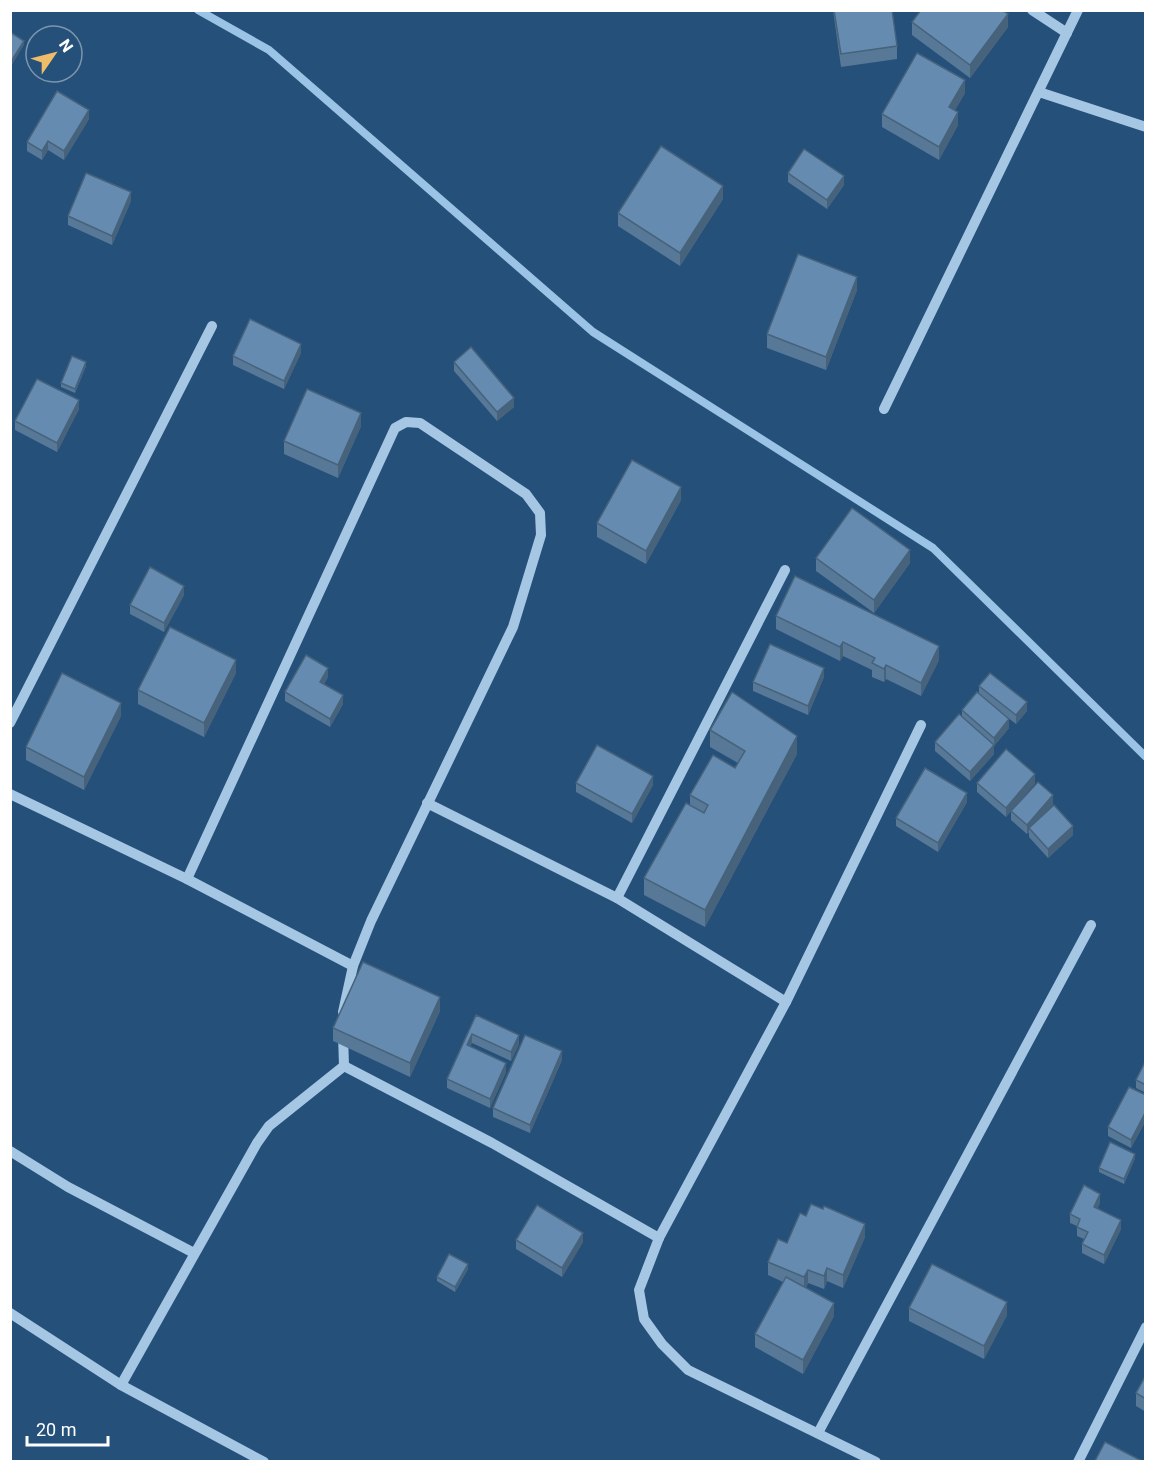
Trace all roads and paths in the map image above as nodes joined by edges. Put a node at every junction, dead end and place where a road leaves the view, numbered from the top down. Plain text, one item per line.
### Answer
1 (1032, 10) edge
2 (1078, 10) edge
3 (1067, 33) junction
4 (1039, 92) junction
5 (1146, 127) edge
6 (212, 326) dead end
7 (884, 409) dead end
8 (784, 570) dead end
9 (10, 723) edge
10 (921, 725) dead end
11 (10, 794) edge
12 (427, 803) junction
13 (187, 879) junction
14 (617, 898) junction
15 (1091, 925) dead end
16 (353, 966) junction
17 (786, 1002) junction
18 (344, 1066) junction
19 (10, 1151) edge
20 (659, 1238) junction
21 (194, 1253) junction
22 (10, 1313) edge
23 (1146, 1327) edge
24 (121, 1385) junction
25 (818, 1433) junction
26 (264, 1461) edge
27 (876, 1461) edge
28 (1078, 1461) edge

1 - 3 street
2 - 3 street
3 - 4 street
4 - 5 street
4 - 7 street
6 - 9 street
8 - 14 street
10 - 17 street
11 - 13 street
12 - 13 street
12 - 14 street
12 - 16 street
13 - 16 street
14 - 17 street
15 - 25 street
16 - 18 street
17 - 20 street
18 - 20 street
18 - 21 street
19 - 21 street
20 - 25 street
21 - 24 street
22 - 24 street
23 - 28 street
24 - 26 street
25 - 27 street

